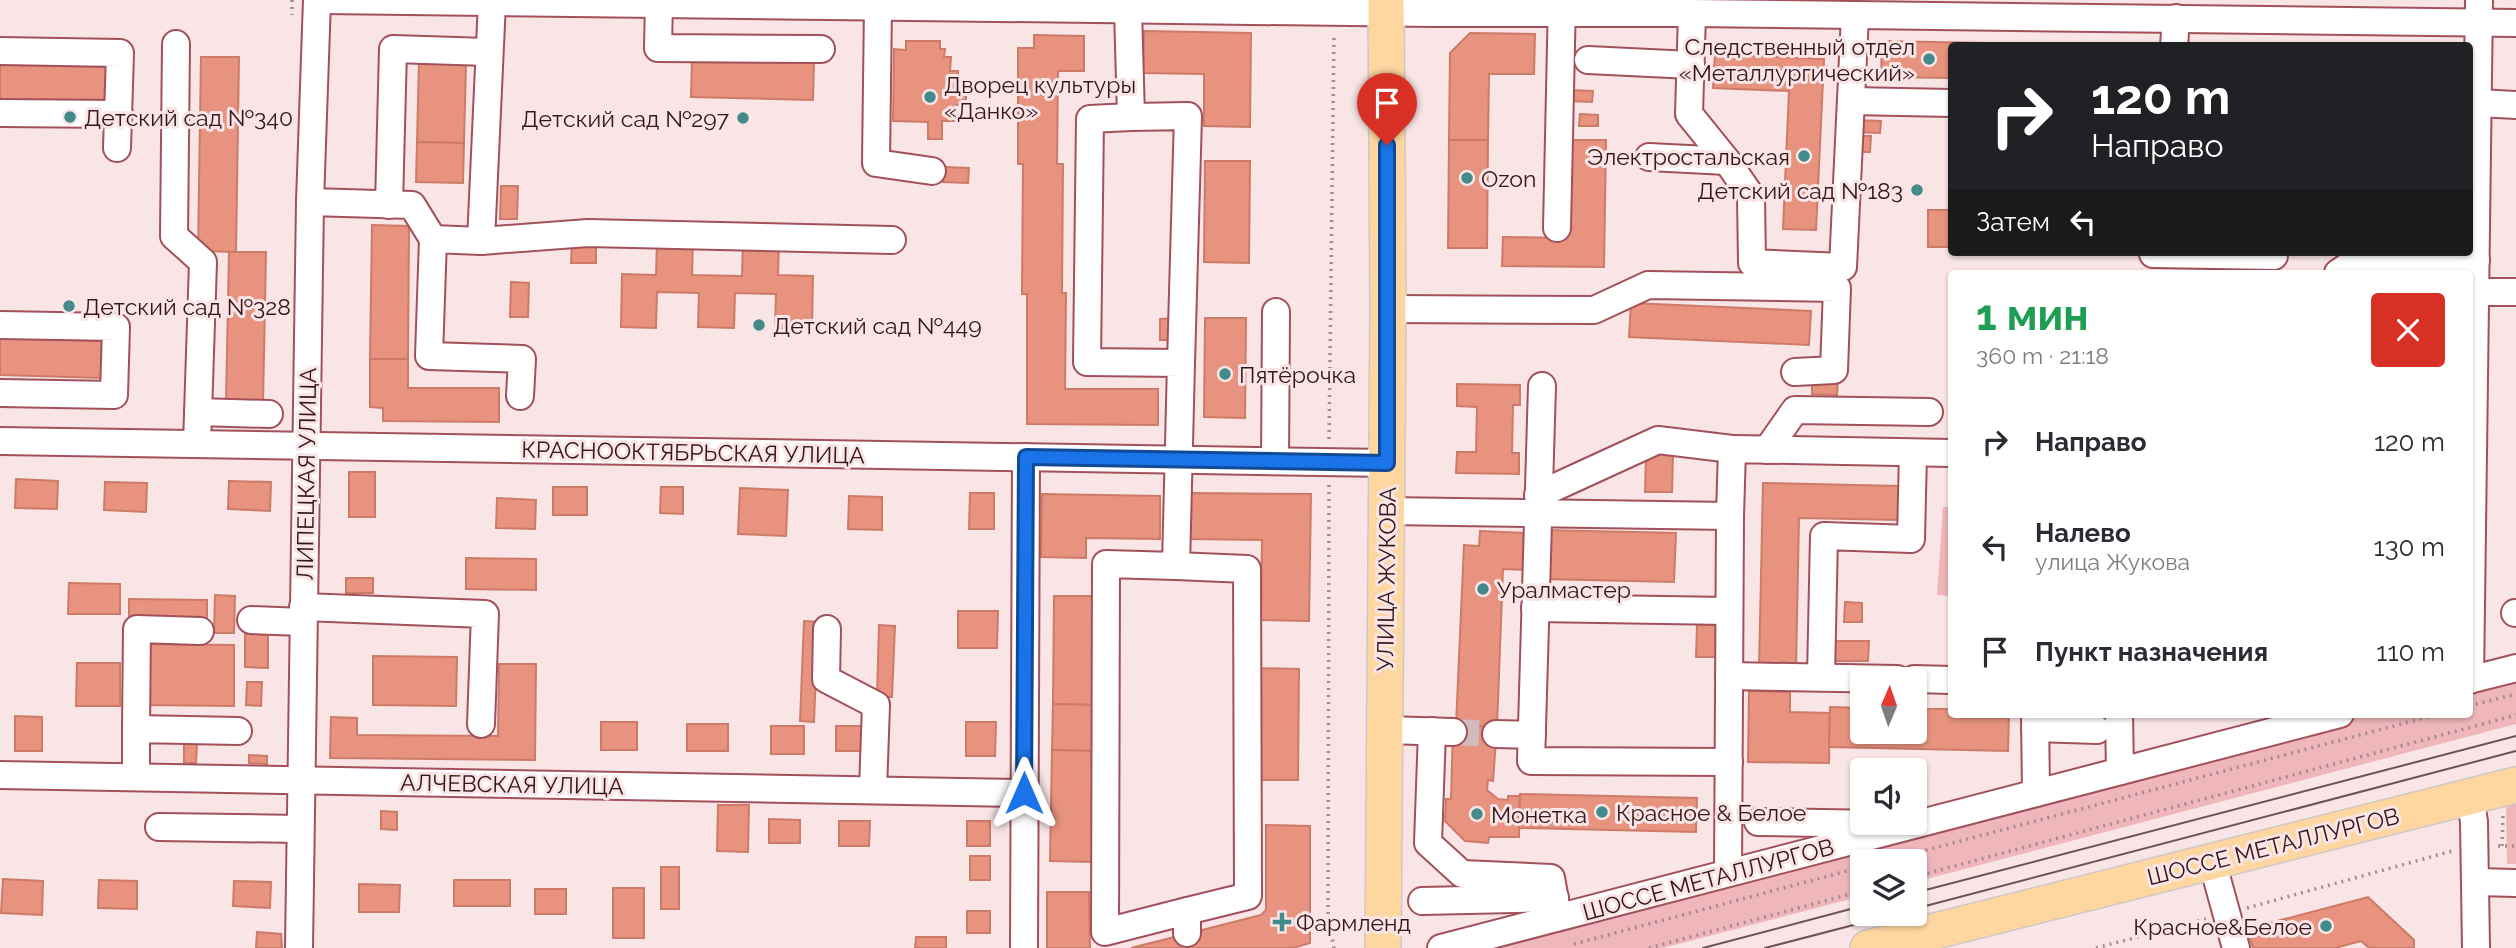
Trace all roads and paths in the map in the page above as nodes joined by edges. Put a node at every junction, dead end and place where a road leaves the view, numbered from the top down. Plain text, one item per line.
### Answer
1 (292, 0) edge
2 (317, 0) edge
3 (323, 0) edge
4 (659, 1) edge
5 (492, 2) edge
6 (836, 2) edge
7 (1035, 4) edge
8 (878, 5) junction
9 (1315, 6) edge
10 (1386, 6) edge
11 (1562, 7) edge
12 (1128, 9) junction
13 (2479, 11) edge
14 (1692, 13) junction
15 (1855, 15) junction
16 (2176, 18) junction
17 (292, 21) dead end
18 (2516, 23) edge
19 (1346, 35) dead end
20 (2174, 42) edge
21 (176, 44) dead end
22 (821, 49) dead end
23 (0, 51) edge
24 (488, 52) junction
25 (1588, 60) dead end
26 (1691, 65) junction
27 (1851, 101) junction
28 (1948, 103) edge
29 (2478, 103) junction
30 (2516, 105) edge
31 (0, 113) edge
32 (119, 114) junction
33 (1131, 117) junction
34 (117, 148) dead end
35 (1649, 158) dead end
36 (1727, 161) junction
37 (932, 171) dead end
38 (310, 202) junction
39 (389, 205) junction
40 (1557, 228) dead end
41 (433, 239) junction
42 (892, 240) dead end
43 (481, 241) junction
44 (2274, 256) edge
45 (2359, 256) edge
46 (2383, 256) edge
47 (2152, 260) edge
48 (2476, 260) junction
49 (2342, 270) edge
50 (2475, 292) junction
51 (2516, 292) edge
52 (1388, 309) junction
53 (1276, 312) dead end
54 (0, 325) edge
55 (1181, 363) junction
56 (1795, 372) dead end
57 (1542, 386) dead end
58 (2473, 387) edge
59 (0, 393) edge
60 (520, 396) dead end
61 (198, 412) junction
62 (1929, 412) dead end
63 (269, 414) dead end
64 (0, 440) edge
65 (197, 444) junction
66 (306, 446) junction
67 (1732, 449) junction
68 (1767, 450) junction
69 (1913, 453) junction
70 (1948, 453) edge
71 (1026, 457) junction
72 (1179, 460) junction
73 (1275, 461) junction
74 (1329, 462) junction
75 (1387, 463) junction
76 (1537, 504) junction
77 (1387, 511) junction
78 (1730, 516) junction
79 (1176, 566) junction
80 (1535, 608) junction
81 (1728, 611) junction
82 (303, 614) junction
83 (251, 621) dead end
84 (827, 629) dead end
85 (200, 631) dead end
86 (2516, 668) edge
87 (1729, 676) junction
88 (1821, 677) junction
89 (1850, 678) edge
90 (2473, 679) edge
91 (1927, 680) edge
92 (1948, 680) edge
93 (2516, 694) edge
94 (2473, 705) edge
95 (2516, 715) edge
96 (2119, 718) edge
97 (2325, 718) edge
98 (2424, 718) edge
99 (2035, 721) edge
100 (481, 723) dead end
101 (136, 729) junction
102 (1385, 730) junction
103 (2097, 730) dead end
104 (238, 731) dead end
105 (1496, 734) tunnel mouth
106 (1532, 735) junction
107 (1728, 762) junction
108 (2120, 771) junction
109 (0, 775) edge
110 (136, 777) junction
111 (301, 780) junction
112 (873, 790) junction
113 (1024, 793) junction
114 (2036, 793) junction
115 (2470, 796) junction
116 (2510, 800) edge
117 (1758, 822) dead end
118 (1927, 822) edge
119 (1850, 824) edge
120 (159, 827) dead end
121 (300, 829) junction
122 (1875, 835) edge
123 (2475, 845) junction
124 (2502, 846) junction
125 (2516, 846) edge
126 (1927, 850) edge
127 (2212, 861) junction
128 (1850, 870) edge
129 (1728, 873) junction
130 (1927, 874) edge
131 (2476, 882) junction
132 (2516, 883) edge
133 (1850, 894) edge
134 (1422, 901) dead end
135 (1556, 908) junction
136 (2227, 914) junction
137 (1574, 944) dead end
138 (299, 948) edge
139 (1024, 948) edge
140 (1334, 948) edge
141 (1382, 948) edge
142 (1441, 948) edge
143 (1649, 948) edge
144 (1868, 948) edge
145 (2096, 948) edge
146 (2236, 948) edge
147 (2476, 948) edge

1 - 17 path
2 - 38 street, ЛИПЕЦКАЯ УЛИЦА
3 - 5 street
4 - 5 street
4 - 6 street
4 - 22 street
5 - 24 street
6 - 8 street
7 - 8 street
7 - 12 street
8 - 37 street
9 - 10 street
9 - 12 street
10 - 11 street
10 - 52 main road, УЛИЦА ЖУКОВА
11 - 14 street
11 - 40 street
12 - 33 street
13 - 16 street
13 - 18 street
13 - 29 street
14 - 15 street
14 - 26 street
15 - 16 street
15 - 27 street
16 - 20 street
19 - 74 path
21 - 61 street
23 - 32 street
24 - 39 street
24 - 43 street
25 - 26 street
26 - 36 street
27 - 28 street
27 - 36 street
29 - 30 street
29 - 48 street
31 - 32 street
32 - 34 street
33 - 55 street
33 - 55 street
35 - 36 street
38 - 39 street
38 - 66 street, ЛИПЕЦКАЯ УЛИЦА
39 - 41 street
41 - 43 street
41 - 60 street
42 - 43 street
44 - 47 street
45 - 49 street
46 - 48 street
48 - 50 street
50 - 51 street
50 - 58 street
52 - 56 street
52 - 75 main road, УЛИЦА ЖУКОВА
53 - 73 street
54 - 59 street
55 - 72 street
57 - 76 street
61 - 63 street
61 - 65 street
62 - 68 street
64 - 65 street, КРАСНООКТЯБРЬСКАЯ УЛИЦА
65 - 66 street, КРАСНООКТЯБРЬСКАЯ УЛИЦА
66 - 71 street, КРАСНООКТЯБРЬСКАЯ УЛИЦА
66 - 82 street, ЛИПЕЦКАЯ УЛИЦА
67 - 68 street
67 - 76 street
67 - 78 street
68 - 69 street
69 - 70 street
69 - 88 street
71 - 72 street, КРАСНООКТЯБРЬСКАЯ УЛИЦА
71 - 113 street
72 - 73 street, КРАСНООКТЯБРЬСКАЯ УЛИЦА
72 - 79 street
73 - 74 street, КРАСНООКТЯБРЬСКАЯ УЛИЦА
74 - 75 street, КРАСНООКТЯБРЬСКАЯ УЛИЦА
74 - 140 path
75 - 77 main road, УЛИЦА ЖУКОВА
76 - 77 street
76 - 78 street
76 - 80 street
77 - 102 main road, УЛИЦА ЖУКОВА
78 - 81 street
79 - 79 street
80 - 81 street
80 - 106 street
81 - 87 street
82 - 83 street
82 - 100 street
82 - 111 street, ЛИПЕЦКАЯ УЛИЦА
84 - 112 street
85 - 101 street
86 - 90 street
87 - 88 street
87 - 107 street
88 - 89 street
91 - 92 street
93 - 94 path
95 - 130 path
96 - 108 street
97 - 108 street, ШОССЕ МЕТАЛЛУРГОВ
98 - 126 path
99 - 103 street
99 - 114 street
101 - 104 street
101 - 110 street
102 - 135 street
102 - 141 main road, УЛИЦА ЖУКОВА
105 - 106 street
106 - 107 street
107 - 129 street
108 - 114 street, ШОССЕ МЕТАЛЛУРГОВ
109 - 110 street, АЛЧЕВСКАЯ УЛИЦА
110 - 111 street, АЛЧЕВСКАЯ УЛИЦА
111 - 112 street, АЛЧЕВСКАЯ УЛИЦА
111 - 121 street, ЛИПЕЦКАЯ УЛИЦА
112 - 113 street, АЛЧЕВСКАЯ УЛИЦА
113 - 139 street
114 - 118 street, ШОССЕ МЕТАЛЛУРГОВ
115 - 116 main road, ШОССЕ МЕТАЛЛУРГОВ
115 - 123 street
115 - 127 main road, ШОССЕ МЕТАЛЛУРГОВ
116 - 124 path
117 - 119 street
120 - 121 street
121 - 138 street, ЛИПЕЦКАЯ УЛИЦА
122 - 129 street, ШОССЕ МЕТАЛЛУРГОВ
123 - 124 path
123 - 131 street
123 - 136 path
124 - 125 path
127 - 136 street
127 - 144 main road, ШОССЕ МЕТАЛЛУРГОВ
128 - 137 path
129 - 135 street, ШОССЕ МЕТАЛЛУРГОВ
131 - 132 street
131 - 147 street
133 - 143 path
134 - 135 street
135 - 142 street, ШОССЕ МЕТАЛЛУРГОВ
136 - 145 path
136 - 146 street

